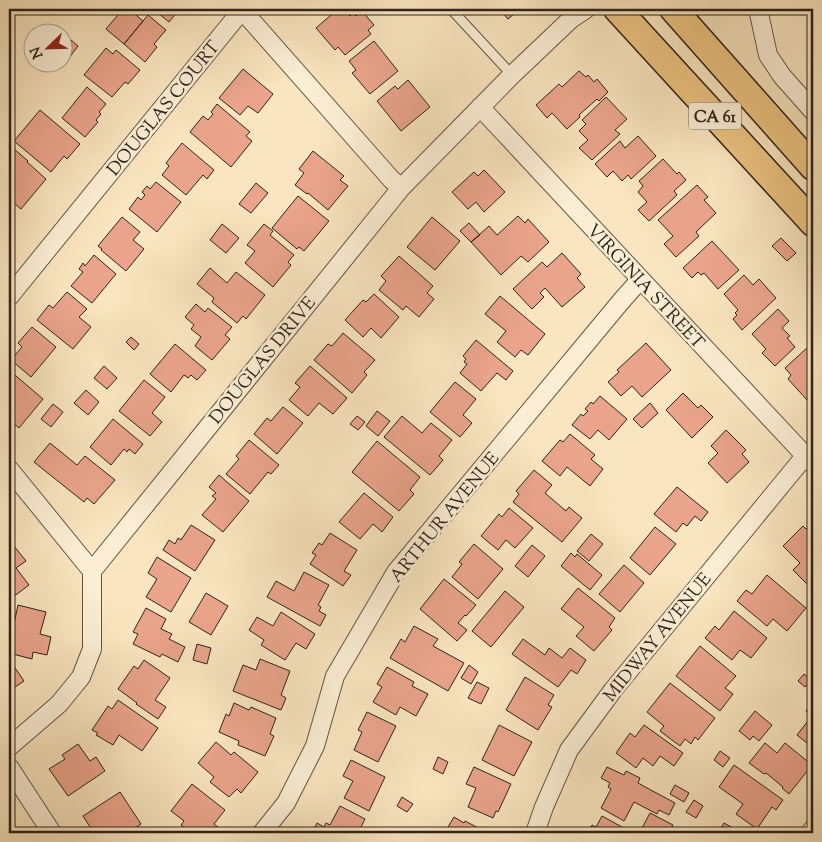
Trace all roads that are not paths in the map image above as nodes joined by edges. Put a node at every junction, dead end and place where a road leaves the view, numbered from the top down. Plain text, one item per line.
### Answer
1 (452, 9) edge
2 (586, 9) edge
3 (617, 9) edge
4 (674, 9) edge
5 (758, 9) edge
6 (512, 76) junction
7 (480, 107) junction
8 (813, 111) edge
9 (813, 167) edge
10 (401, 188) junction
11 (813, 223) edge
12 (640, 280) junction
13 (9, 297) edge
14 (809, 460) edge
15 (9, 469) edge
16 (92, 571) junction
17 (9, 746) edge
18 (9, 767) edge
19 (813, 829) edge
20 (52, 833) edge
21 (262, 833) edge
22 (535, 833) edge
23 (810, 833) edge

1 - 6 lane
2 - 6 street, DOUGLAS DRIVE
3 - 11 main road, CA 61
4 - 9 main road, CA 61
5 - 8 street
6 - 7 street, DOUGLAS DRIVE
7 - 10 street, DOUGLAS DRIVE
7 - 12 street, VIRGINIA STREET
10 - 13 street, DOUGLAS COURT
10 - 16 street, DOUGLAS DRIVE
12 - 14 street, VIRGINIA STREET
12 - 21 street, ARTHUR AVENUE
14 - 22 street, MIDWAY AVENUE
15 - 16 street
16 - 17 street
18 - 20 street
19 - 23 street

